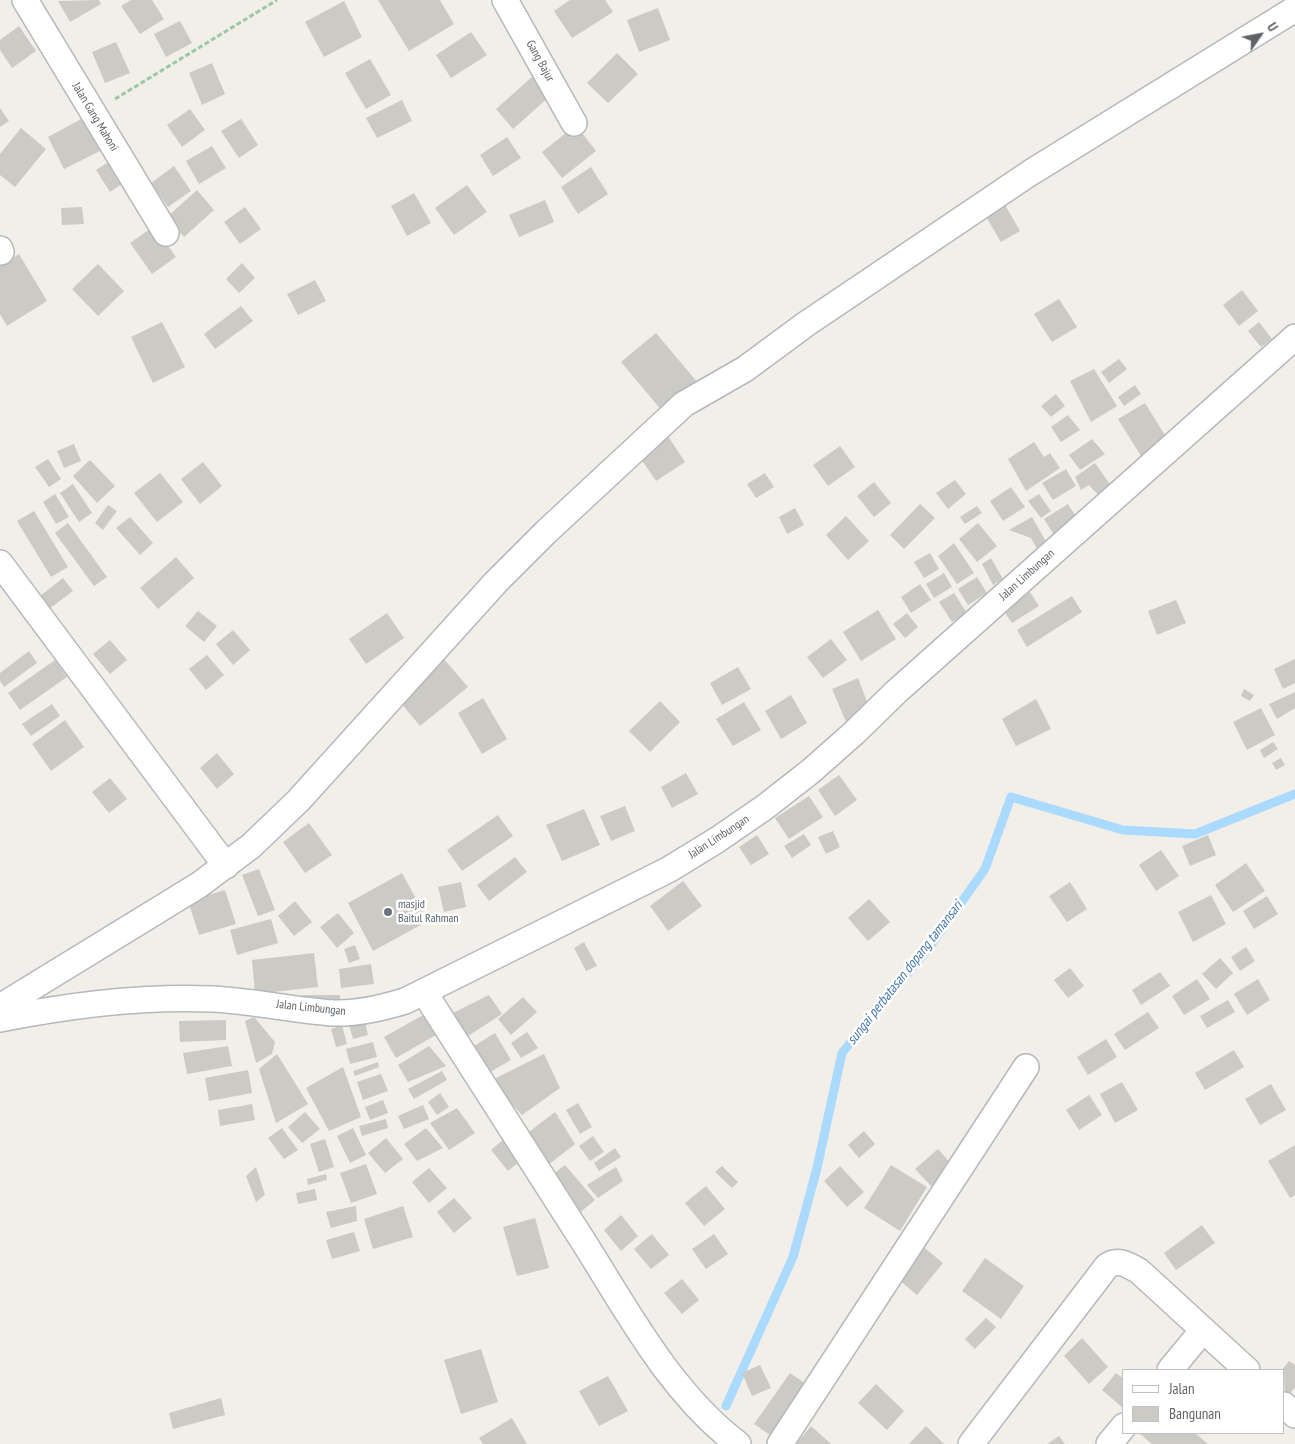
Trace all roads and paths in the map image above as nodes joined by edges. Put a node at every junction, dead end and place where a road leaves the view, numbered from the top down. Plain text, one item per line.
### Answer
1 (25, 0) edge
2 (277, 0) edge
3 (505, 0) edge
4 (1295, 9) edge
5 (92, 112) junction
6 (574, 123) dead end
7 (166, 233) dead end
8 (1295, 336) edge
9 (0, 563) edge
10 (226, 866) junction
11 (424, 992) junction
12 (0, 1007) edge
13 (0, 1019) edge
14 (1026, 1067) dead end
15 (1203, 1330) junction
16 (1171, 1369) edge
17 (1245, 1369) edge
18 (1285, 1406) edge
19 (1295, 1415) edge
20 (1122, 1428) edge
21 (738, 1444) edge
22 (780, 1444) edge
23 (971, 1444) edge
24 (1109, 1444) edge

1 - 5 street, Jalan Gang Mahoni
2 - 5 path
3 - 6 street, Gang Bajur
4 - 10 street
5 - 7 street, Jalan Gang Mahoni
8 - 11 street, Jalan Limbungan
9 - 10 street
10 - 12 street
11 - 13 street, Jalan Limbungan
11 - 21 street
14 - 22 street
15 - 16 street
15 - 17 street
15 - 23 street
18 - 19 street
20 - 24 street

